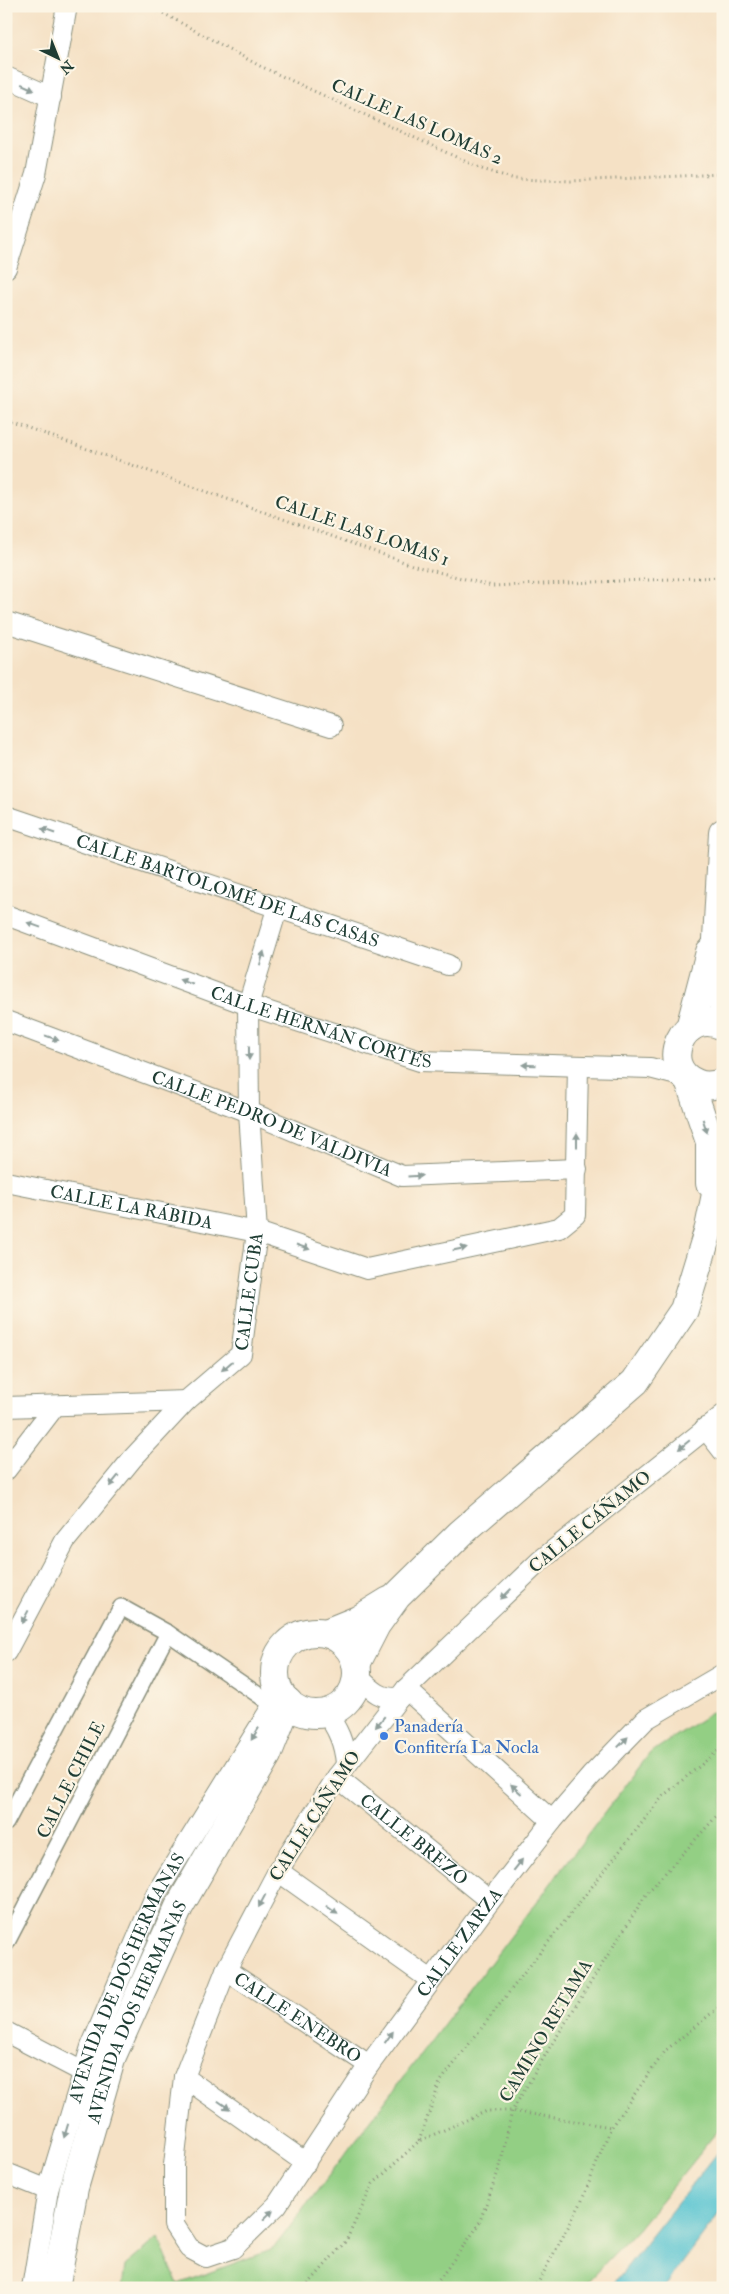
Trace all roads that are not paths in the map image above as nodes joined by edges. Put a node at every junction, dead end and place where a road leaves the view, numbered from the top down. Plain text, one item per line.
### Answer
1 (67, 6) edge
2 (6, 77) edge
3 (51, 97) junction
4 (6, 268) edge
5 (6, 622) edge
6 (331, 726) dead end
7 (6, 816) edge
8 (723, 833) edge
9 (277, 909) junction
10 (6, 915) edge
11 (717, 939) junction
12 (448, 966) dead end
13 (723, 1003) edge
14 (248, 1004) junction
15 (6, 1021) edge
16 (723, 1026) edge
17 (683, 1039) junction
18 (578, 1067) junction
19 (650, 1068) junction
20 (687, 1078) junction
21 (723, 1082) edge
22 (249, 1112) junction
23 (723, 1160) edge
24 (577, 1168) junction
25 (6, 1182) edge
26 (709, 1228) junction
27 (257, 1232) junction
28 (186, 1402) junction
29 (55, 1406) junction
30 (6, 1407) edge
31 (723, 1414) edge
32 (705, 1428) junction
33 (723, 1451) edge
34 (6, 1470) edge
35 (397, 1596) junction
36 (168, 1632) junction
37 (326, 1633) junction
38 (6, 1652) edge
39 (357, 1670) junction
40 (723, 1674) edge
41 (403, 1694) junction
42 (296, 1705) junction
43 (342, 1770) junction
44 (552, 1821) junction
45 (6, 1823) edge
46 (278, 1871) junction
47 (490, 1901) junction
48 (6, 1944) edge
49 (226, 1970) junction
50 (431, 1980) junction
51 (6, 2032) edge
52 (369, 2065) junction
53 (83, 2072) junction
54 (184, 2076) junction
55 (306, 2163) junction
56 (6, 2173) edge
57 (48, 2190) junction
58 (233, 2248) joint
59 (32, 2288) edge
60 (55, 2288) edge

1 - 3 street
2 -> 3 street
3 - 4 street
5 - 6 street
9 -> 7 street, CALLE BARTOLOMÉ DE LAS CASAS
8 - 11 main road
9 - 12 street, CALLE BARTOLOMÉ DE LAS CASAS
14 -> 9 street, CALLE CUBA
14 -> 10 street, CALLE HERNÁN CORTÉS
11 - 13 main road
11 - 17 main road
18 -> 14 street, CALLE HERNÁN CORTÉS
14 -> 22 street, CALLE CUBA
15 -> 22 street, CALLE PEDRO DE VALDIVIA
16 - 17 main road
17 - 19 street
17 - 20 main road
18 - 19 street, CALLE HERNÁN CORTÉS
24 -> 18 street, CALLE LA RÁBIDA
19 - 20 street, CALLE HERNÁN CORTÉS
20 - 21 main road
20 -> 26 main road
22 -> 24 street, CALLE PEDRO DE VALDIVIA
22 - 27 street, CALLE CUBA
23 - 26 main road
27 -> 24 street, CALLE LA RÁBIDA
25 - 27 street, CALLE LA RÁBIDA
26 - 35 main road
27 -> 28 street, CALLE CUBA
28 - 29 street
28 -> 38 street, CALLE CUBA
29 - 30 street
29 - 34 street
31 - 32 street, CALLE CÁÑAMO
32 - 33 street
32 -> 41 street, CALLE CÁÑAMO
35 - 37 main road
35 - 39 main road
36 - 42 street
36 - 45 street
36 - 48 street, CALLE CHILE
37 - 39 main road
37 - 42 main road
39 - 41 street
39 - 42 main road
44 -> 40 street, CALLE ZARZA
41 -> 43 street, CALLE CÁÑAMO
44 -> 41 street
42 - 43 street
42 -> 53 street, AVENIDA DE DOS HERMANAS
42 - 60 main road, AVENIDA DOS HERMANAS
43 - 46 street, CALLE CÁÑAMO
43 - 47 street, CALLE BREZO
47 -> 44 street, CALLE ZARZA
46 -> 49 street, CALLE CÁÑAMO
46 -> 50 street
47 - 50 street, CALLE ZARZA
49 - 52 street, CALLE ENEBRO
49 - 54 street, CALLE CÁÑAMO
52 -> 50 street, CALLE ZARZA
51 - 53 street
52 - 55 street, CALLE ZARZA
53 -> 57 street, AVENIDA DE DOS HERMANAS
54 -> 55 street
54 - 58 street, CALLE CÁÑAMO
58 -> 55 street, CALLE ZARZA
56 - 57 street
57 - 59 street, AVENIDA DE DOS HERMANAS

